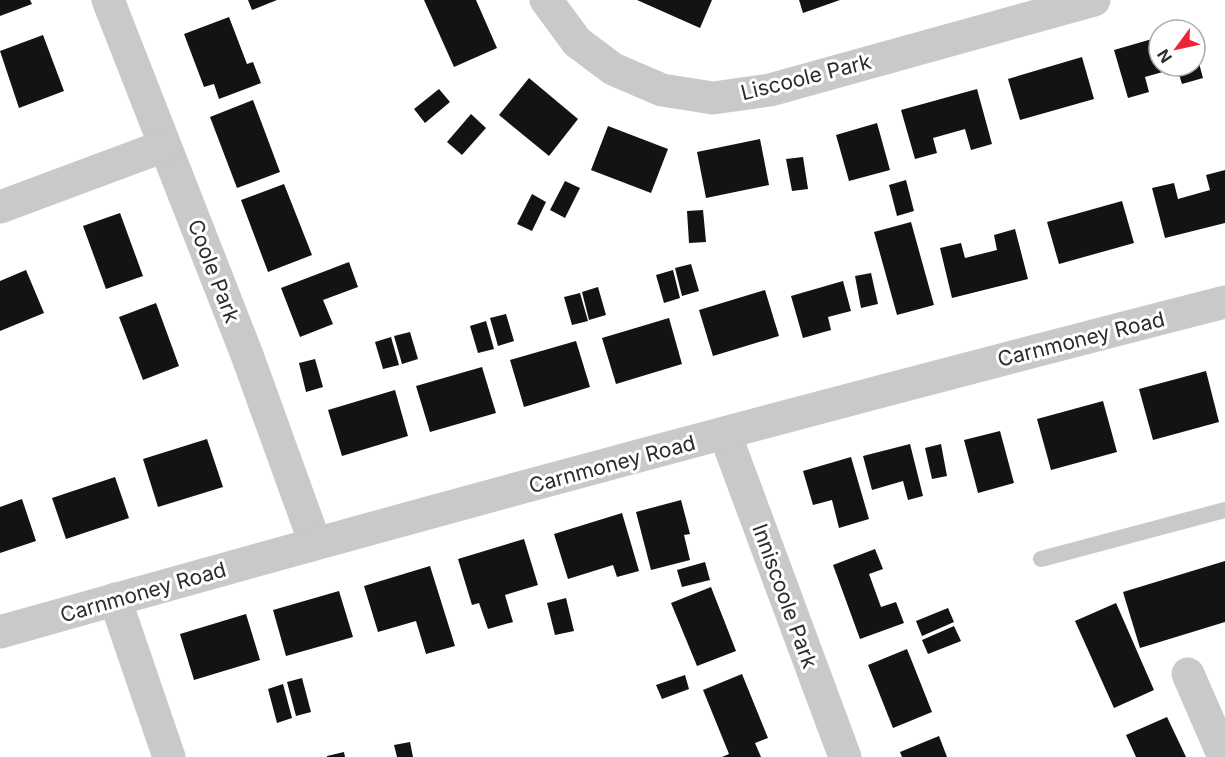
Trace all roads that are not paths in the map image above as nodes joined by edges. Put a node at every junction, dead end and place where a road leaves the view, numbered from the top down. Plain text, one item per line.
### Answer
1 (108, 0) edge
2 (546, 0) edge
3 (1094, 0) edge
4 (164, 146) junction
5 (0, 207) edge
6 (1225, 302) edge
7 (725, 434) junction
8 (1225, 510) edge
9 (315, 543) junction
10 (1041, 559) dead end
11 (115, 599) junction
12 (0, 632) edge
13 (1188, 674) dead end
14 (169, 757) edge
15 (845, 757) edge
16 (1224, 757) edge

1 - 4 street, Coole Park
2 - 3 street, Liscoole Park
4 - 5 street
4 - 9 street, Coole Park
6 - 7 street, Carnmoney Road
7 - 9 street, Carnmoney Road
7 - 15 street, Inniscoole Park
8 - 10 lane
9 - 11 street, Carnmoney Road
11 - 12 street, Carnmoney Road
11 - 14 street
13 - 16 street

